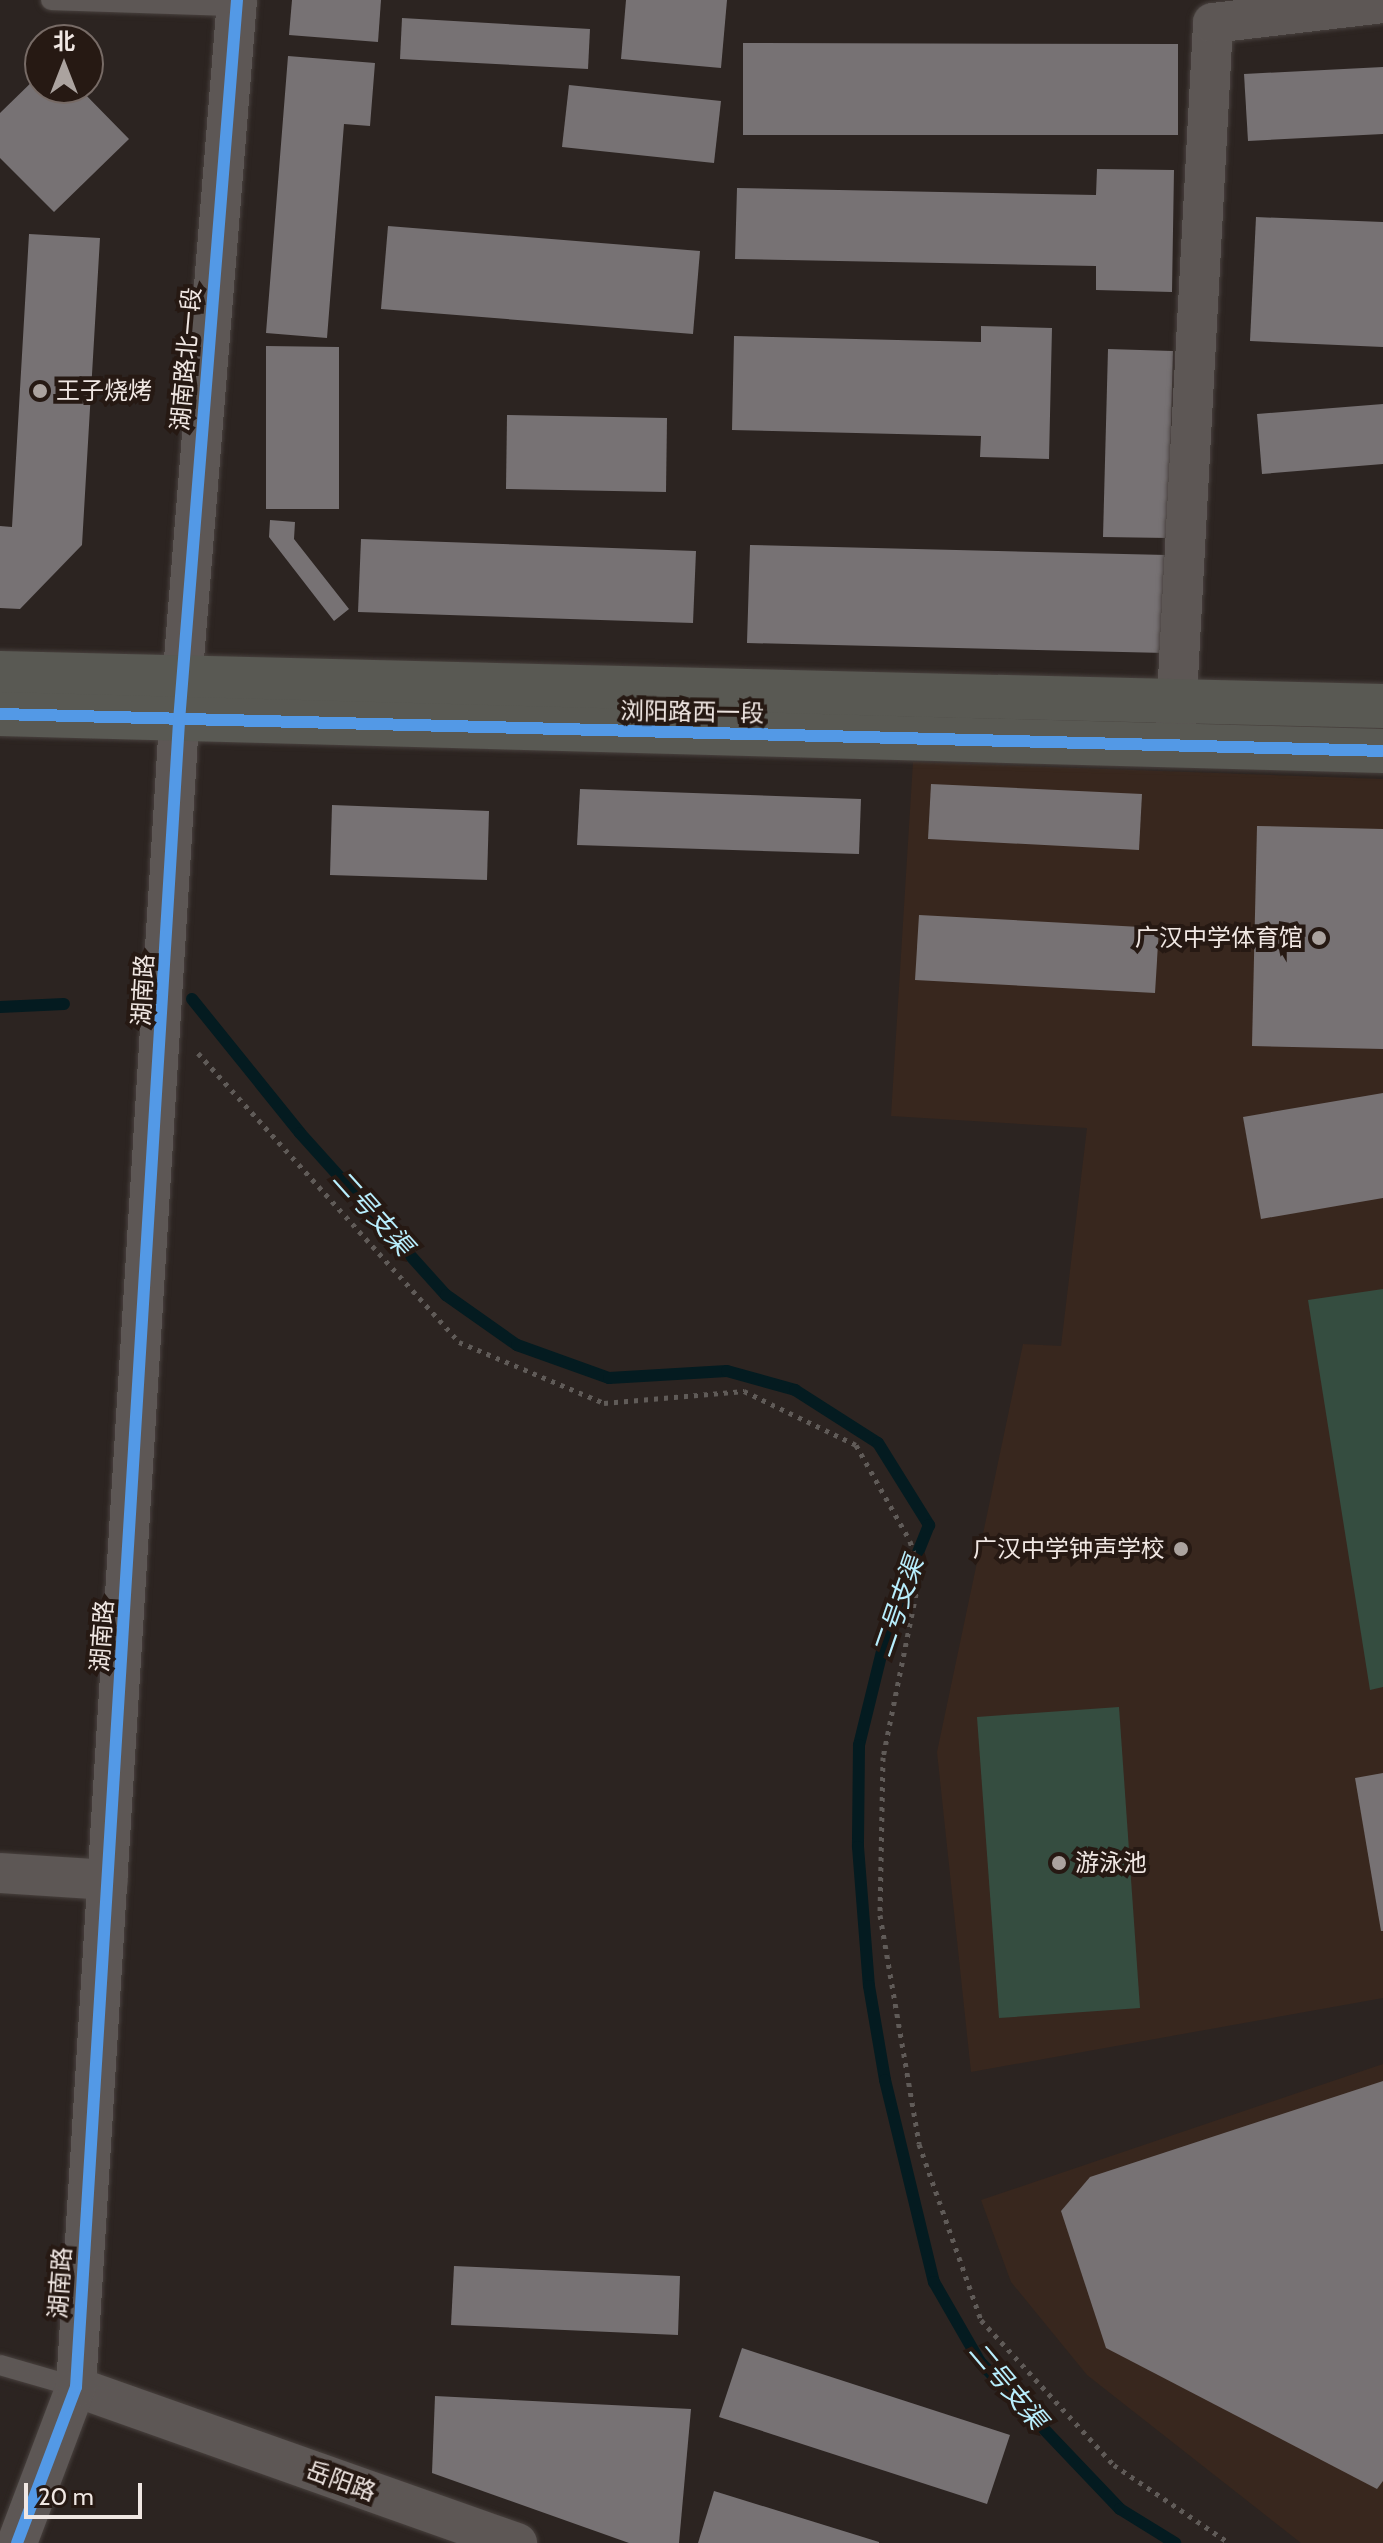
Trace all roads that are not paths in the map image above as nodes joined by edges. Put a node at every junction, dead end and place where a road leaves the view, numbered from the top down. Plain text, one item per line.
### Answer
1 (51, 0) edge
2 (237, 3) edge
3 (1383, 3) edge
4 (1214, 11) edge
5 (0, 673) edge
6 (1177, 700) junction
7 (180, 701) junction
8 (1383, 706) edge
9 (0, 714) edge
10 (1175, 746) junction
11 (1383, 751) edge
12 (0, 1873) edge
13 (108, 1880) junction
14 (0, 2365) edge
15 (76, 2387) junction
16 (504, 2541) edge
17 (17, 2543) edge

1 - 2 lane
2 - 7 street, 湖南路北一段
3 - 4 street
4 - 6 street
5 - 7 street
6 - 7 street
6 - 8 street
6 - 10 street
7 - 9 street, 浏阳路西一段
7 - 10 street, 浏阳路西一段
7 - 13 street, 湖南路
10 - 11 street, 浏阳路西一段
12 - 13 street
13 - 15 street, 湖南路
14 - 15 lane
15 - 16 street, 岳阳路
15 - 17 street, 湖南路

